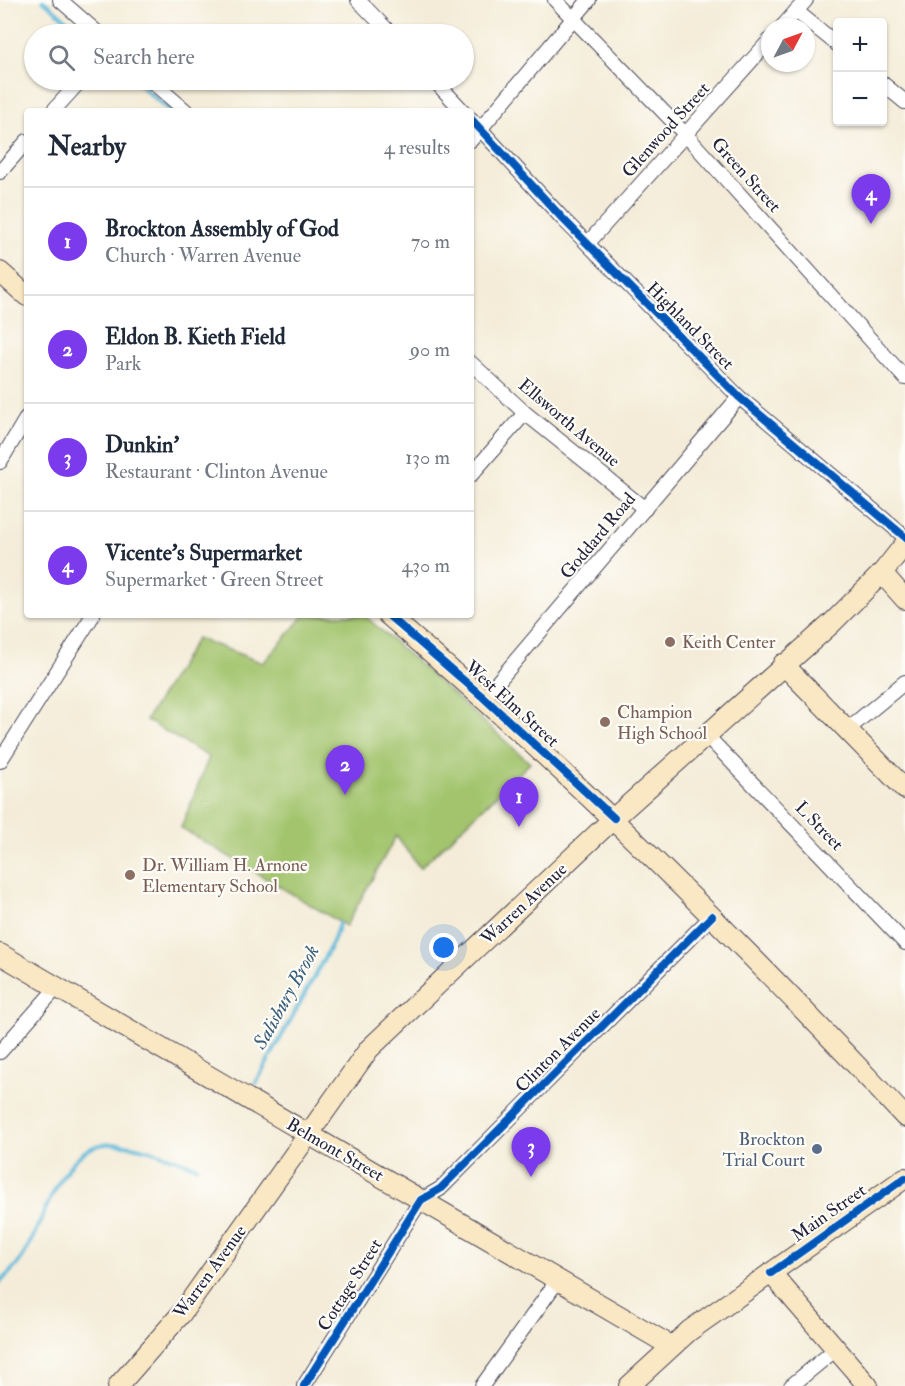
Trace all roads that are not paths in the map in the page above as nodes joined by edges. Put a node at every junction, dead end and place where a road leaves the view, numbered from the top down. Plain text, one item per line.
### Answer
1 (60, 0) edge
2 (358, 0) edge
3 (555, 0) edge
4 (589, 0) edge
5 (806, 0) edge
6 (796, 11) junction
7 (790, 18) edge
8 (572, 19) junction
9 (88, 24) edge
10 (381, 24) edge
11 (833, 42) edge
12 (761, 50) edge
13 (887, 87) edge
14 (72, 90) edge
15 (162, 90) edge
16 (443, 90) edge
17 (905, 102) edge
18 (56, 108) edge
19 (183, 108) edge
20 (460, 108) edge
21 (476, 124) edge
22 (686, 135) junction
23 (24, 144) edge
24 (0, 171) edge
25 (588, 243) junction
26 (0, 272) edge
27 (24, 293) edge
28 (474, 366) edge
29 (905, 378) edge
30 (739, 397) junction
31 (525, 412) junction
32 (24, 422) edge
33 (0, 462) edge
34 (474, 472) edge
35 (645, 509) junction
36 (905, 544) edge
37 (882, 573) junction
38 (905, 599) edge
39 (91, 618) edge
40 (391, 618) edge
41 (783, 664) junction
42 (905, 682) edge
43 (484, 698) junction
44 (848, 729) junction
45 (706, 735) junction
46 (0, 761) edge
47 (905, 789) edge
48 (614, 818) junction
49 (712, 916) junction
50 (905, 943) edge
51 (0, 954) edge
52 (58, 986) junction
53 (0, 1052) edge
54 (905, 1117) edge
55 (309, 1135) junction
56 (905, 1178) edge
57 (421, 1200) junction
58 (771, 1273) junction
59 (558, 1280) junction
60 (671, 1346) junction
61 (836, 1349) junction
62 (118, 1386) edge
63 (304, 1386) edge
64 (482, 1386) edge
65 (629, 1386) edge
66 (791, 1386) edge
67 (868, 1386) edge

1 - 9 street
2 - 10 street
3 - 8 street, Green Street
4 - 8 street
5 - 6 street
6 - 7 street
6 - 11 street
8 - 21 street
8 - 22 street, Green Street
12 - 22 street, Glenwood Street
13 - 17 street
14 - 18 street
15 - 19 street
16 - 20 street
21 - 25 street, Highland Street
22 - 25 street, Glenwood Street
22 - 29 street, Green Street
23 - 24 street
25 - 30 street, Highland Street
26 - 27 main road
28 - 31 street, Ellsworth Avenue
30 - 35 street, Goddard Road
30 - 36 street, Highland Street
31 - 34 street
31 - 35 street, Ellsworth Avenue
32 - 33 street
35 - 43 street, Goddard Road
36 - 37 main road, Warren Avenue
37 - 38 main road
37 - 41 main road, Warren Avenue
39 - 46 street
40 - 43 main road, West Elm Street
41 - 44 main road
41 - 45 main road, Warren Avenue
42 - 44 street
43 - 48 main road, West Elm Street
44 - 47 main road
45 - 48 main road, Warren Avenue
45 - 50 street, L Street
48 - 49 main road, West Elm Street
48 - 55 main road, Warren Avenue
49 - 54 main road, West Elm Street
49 - 57 street, Clinton Avenue
51 - 52 main road, Belmont Street
52 - 53 street
52 - 55 main road, Belmont Street
55 - 57 main road, Belmont Street
55 - 62 main road, Warren Avenue
56 - 58 main road, Main Street
57 - 59 main road, Belmont Street
57 - 63 street, Cottage Street
58 - 60 main road, Main Street
58 - 61 main road
59 - 60 main road, Belmont Street
59 - 64 street
60 - 65 main road, Main Street
61 - 66 street
61 - 67 main road

